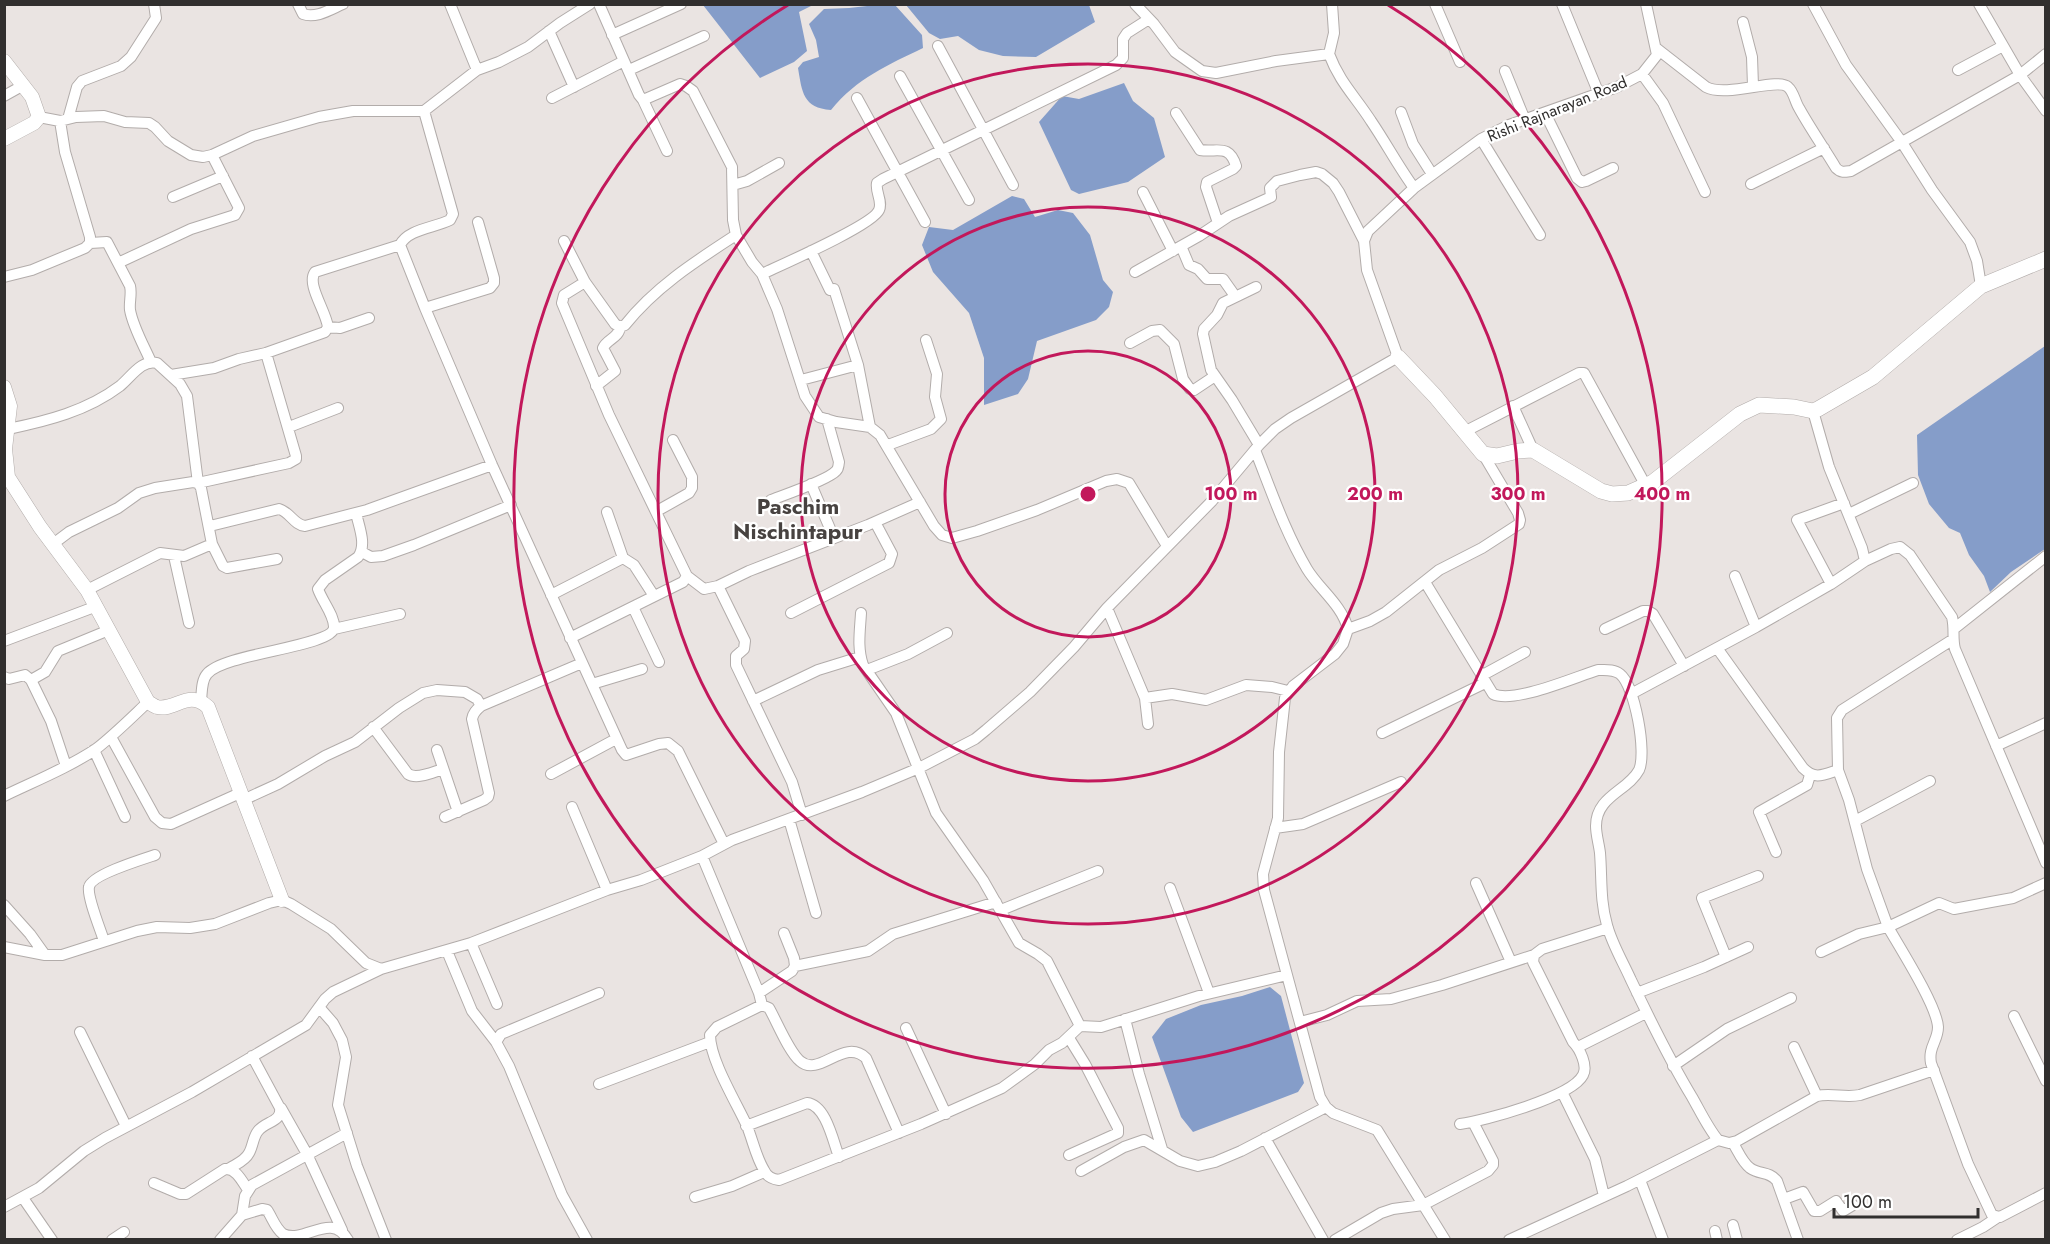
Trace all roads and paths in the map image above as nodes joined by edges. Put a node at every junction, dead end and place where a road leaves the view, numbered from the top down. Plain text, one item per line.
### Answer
1 (154, 4) edge
2 (298, 4) edge
3 (343, 4) edge
4 (450, 4) edge
5 (590, 4) edge
6 (599, 4) edge
7 (681, 4) edge
8 (1135, 4) edge
9 (1332, 4) edge
10 (1562, 4) edge
11 (1646, 4) edge
12 (1813, 4) edge
13 (1979, 4) edge
14 (1439, 6) edge
15 (1149, 19) junction
16 (1743, 22) dead end
17 (549, 31) junction
18 (612, 35) junction
19 (704, 36) dead end
20 (938, 45) dead end
21 (2003, 46) junction
22 (1656, 48) junction
23 (1329, 54) junction
24 (2046, 54) edge
25 (4, 61) edge
26 (1460, 62) dead end
27 (626, 66) junction
28 (477, 70) junction
29 (1958, 70) dead end
30 (1505, 71) dead end
31 (1642, 74) junction
32 (2019, 75) junction
33 (900, 76) dead end
34 (22, 86) junction
35 (1753, 86) junction
36 (574, 87) junction
37 (1599, 94) junction
38 (4, 96) edge
39 (552, 98) dead end
40 (857, 98) dead end
41 (643, 100) junction
42 (424, 111) junction
43 (2046, 111) edge
44 (1401, 112) dead end
45 (1176, 113) dead end
46 (1545, 113) junction
47 (39, 117) junction
48 (64, 120) junction
49 (1525, 120) junction
50 (984, 128) junction
51 (4, 139) edge
52 (1481, 139) junction
53 (1901, 141) junction
54 (1824, 148) junction
55 (941, 150) junction
56 (667, 151) dead end
57 (212, 155) junction
58 (779, 164) dead end
59 (1613, 168) dead end
60 (897, 172) junction
61 (1432, 174) junction
62 (223, 176) junction
63 (1751, 184) dead end
64 (734, 185) junction
65 (1014, 185) dead end
66 (1414, 188) junction
67 (1143, 192) dead end
68 (1705, 192) dead end
69 (173, 197) dead end
70 (969, 200) dead end
71 (478, 222) dead end
72 (925, 222) dead end
73 (1218, 223) junction
74 (736, 235) junction
75 (1540, 236) dead end
76 (564, 241) dead end
77 (1364, 241) junction
78 (90, 243) junction
79 (400, 245) junction
80 (1177, 249) junction
81 (811, 251) junction
82 (2046, 259) edge
83 (118, 263) junction
84 (1135, 272) dead end
85 (762, 274) junction
86 (4, 277) edge
87 (585, 282) junction
88 (1980, 286) junction
89 (1256, 287) dead end
90 (1235, 296) junction
91 (425, 308) junction
92 (369, 318) dead end
93 (328, 327) junction
94 (620, 327) junction
95 (926, 340) dead end
96 (1130, 343) dead end
97 (266, 353) junction
98 (1398, 357) junction
99 (150, 362) junction
100 (858, 364) junction
101 (171, 375) junction
102 (1215, 376) junction
103 (801, 380) junction
104 (596, 386) junction
105 (4, 387) edge
106 (1513, 406) junction
107 (338, 408) dead end
108 (1813, 411) junction
109 (827, 419) junction
110 (289, 427) junction
111 (870, 427) junction
112 (8, 429) junction
113 (1464, 432) junction
114 (673, 441) dead end
115 (888, 445) junction
116 (1257, 448) junction
117 (1533, 450) junction
118 (1483, 453) junction
119 (492, 465) junction
120 (6, 477) edge
121 (198, 483) junction
122 (1913, 483) dead end
123 (811, 484) junction
124 (1646, 486) junction
125 (771, 500) dead end
126 (920, 502) junction
127 (1844, 503) junction
128 (511, 505) junction
129 (657, 511) junction
130 (607, 512) dead end
131 (356, 513) junction
132 (1849, 514) junction
133 (875, 522) junction
134 (210, 526) junction
135 (834, 538) junction
136 (53, 544) junction
137 (212, 544) junction
138 (1167, 546) junction
139 (362, 552) junction
140 (174, 556) junction
141 (2046, 556) edge
142 (623, 558) junction
143 (277, 559) dead end
144 (1865, 561) junction
145 (687, 576) junction
146 (1735, 576) dead end
147 (1425, 582) junction
148 (1831, 584) junction
149 (718, 586) junction
150 (87, 590) junction
151 (551, 595) junction
152 (654, 596) junction
153 (97, 606) junction
154 (633, 607) junction
155 (1107, 608) junction
156 (791, 613) dead end
157 (861, 613) dead end
158 (400, 614) dead end
159 (189, 623) dead end
160 (1756, 627) junction
161 (1955, 628) junction
162 (334, 629) junction
163 (1348, 629) junction
164 (1605, 629) dead end
165 (109, 630) junction
166 (947, 633) dead end
167 (570, 638) junction
168 (1952, 640) junction
169 (4, 641) edge
170 (1717, 648) junction
171 (1525, 652) dead end
172 (860, 657) junction
173 (659, 662) dead end
174 (582, 663) junction
175 (1684, 666) junction
176 (642, 669) dead end
177 (867, 670) junction
178 (4, 677) edge
179 (31, 680) junction
180 (1483, 680) junction
181 (592, 684) junction
182 (1288, 691) junction
183 (1631, 694) junction
184 (1145, 698) junction
185 (201, 701) junction
186 (753, 701) junction
187 (148, 702) junction
188 (481, 706) junction
189 (2046, 723) edge
190 (1148, 724) dead end
191 (373, 727) junction
192 (1382, 733) dead end
193 (111, 737) junction
194 (616, 739) junction
195 (1996, 746) junction
196 (94, 750) junction
197 (437, 750) dead end
198 (66, 766) junction
199 (919, 768) junction
200 (443, 769) junction
201 (1838, 770) junction
202 (551, 774) dead end
203 (1810, 775) junction
204 (1930, 781) dead end
205 (1401, 782) dead end
206 (4, 795) edge
207 (242, 797) junction
208 (572, 807) dead end
209 (458, 812) junction
210 (802, 814) junction
211 (125, 817) dead end
212 (445, 818) dead end
213 (789, 819) junction
214 (1855, 821) junction
215 (1275, 828) junction
216 (724, 844) junction
217 (1776, 852) dead end
218 (155, 855) dead end
219 (702, 856) junction
220 (2046, 862) edge
221 (1098, 871) dead end
222 (1758, 876) dead end
223 (1476, 883) dead end
224 (2046, 883) edge
225 (1170, 888) dead end
226 (607, 890) junction
227 (282, 900) junction
228 (4, 905) edge
229 (999, 906) junction
230 (816, 913) dead end
231 (1888, 927) junction
232 (1608, 928) junction
233 (784, 933) dead end
234 (104, 941) junction
235 (471, 943) junction
236 (4, 947) edge
237 (1748, 947) dead end
238 (447, 951) junction
239 (1821, 952) dead end
240 (45, 955) junction
241 (1534, 955) junction
242 (1726, 957) junction
243 (1511, 962) junction
244 (795, 966) junction
245 (381, 969) junction
246 (1287, 975) junction
247 (600, 993) dead end
248 (759, 993) junction
249 (1209, 993) junction
250 (1637, 993) junction
251 (1791, 998) dead end
252 (497, 1004) dead end
253 (762, 1005) junction
254 (320, 1007) junction
255 (1646, 1013) junction
256 (2014, 1016) dead end
257 (1125, 1019) junction
258 (1300, 1022) junction
259 (1080, 1026) junction
260 (906, 1028) dead end
261 (80, 1032) dead end
262 (1069, 1038) junction
263 (496, 1042) junction
264 (710, 1042) junction
265 (1578, 1047) junction
266 (1794, 1047) dead end
267 (252, 1056) junction
268 (1673, 1066) junction
269 (1934, 1070) junction
270 (2046, 1081) edge
271 (599, 1084) dead end
272 (1562, 1092) junction
273 (1817, 1096) junction
274 (1326, 1107) junction
275 (280, 1108) junction
276 (946, 1114) junction
277 (1473, 1122) junction
278 (1460, 1125) dead end
279 (126, 1126) junction
280 (746, 1126) junction
281 (346, 1133) junction
282 (899, 1133) junction
283 (1265, 1138) junction
284 (1718, 1140) junction
285 (1733, 1143) junction
286 (1162, 1149) junction
287 (307, 1154) junction
288 (1069, 1155) dead end
289 (839, 1156) junction
290 (230, 1168) junction
291 (1081, 1171) dead end
292 (764, 1172) junction
293 (1640, 1180) junction
294 (154, 1183) dead end
295 (248, 1190) junction
296 (1604, 1196) junction
297 (23, 1197) junction
298 (695, 1197) dead end
299 (2044, 1197) edge
300 (1784, 1199) junction
301 (1423, 1205) junction
302 (1853, 1205) dead end
303 (4, 1206) edge
304 (242, 1215) junction
305 (1998, 1217) junction
306 (1733, 1225) dead end
307 (124, 1232) dead end
308 (345, 1235) edge
309 (49, 1239) edge
310 (112, 1239) edge
311 (220, 1239) edge
312 (299, 1239) edge
313 (386, 1239) edge
314 (588, 1239) edge
315 (1323, 1239) edge
316 (1335, 1239) edge
317 (1445, 1239) edge
318 (1509, 1239) edge
319 (1663, 1239) edge
320 (1737, 1239) edge
321 (1798, 1239) edge
322 (1957, 1239) edge

1 - 48 street
2 - 3 street
4 - 28 street
5 - 17 street
6 - 18 street
7 - 18 street
8 - 15 street
9 - 23 street
10 - 37 street
11 - 22 street
12 - 53 street
13 - 21 street
14 - 26 street
15 - 23 street
15 - 50 street
16 - 35 street
17 - 28 street
17 - 36 street
18 - 27 street
19 - 27 street
20 - 50 street
21 - 29 street
21 - 32 street
22 - 31 street, Rishi Rajnarayan Road
22 - 35 street
23 - 66 street
24 - 32 street
25 - 34 street
27 - 36 street
27 - 41 street
28 - 42 street
30 - 49 street
31 - 37 street, Rishi Rajnarayan Road
31 - 68 street
32 - 43 street
32 - 53 street
33 - 55 street
34 - 38 street
34 - 47 street
35 - 54 street
36 - 39 street
37 - 46 street, Rishi Rajnarayan Road
40 - 60 street
41 - 56 street
41 - 64 street
42 - 57 street
42 - 79 street
44 - 61 street
45 - 73 street
46 - 49 street, Rishi Rajnarayan Road
46 - 59 street
47 - 48 street
47 - 51 street
48 - 57 street
48 - 78 street
49 - 52 street, Rishi Rajnarayan Road
50 - 55 street
50 - 65 street
52 - 61 street, Rishi Rajnarayan Road
52 - 75 street
53 - 54 street
53 - 88 street
54 - 63 street
55 - 60 street
55 - 70 street
57 - 62 street
58 - 64 street
60 - 72 street
60 - 81 street
61 - 66 street, Rishi Rajnarayan Road
62 - 69 street
62 - 83 street
64 - 74 street
66 - 77 street, Rishi Rajnarayan Road
67 - 80 street
71 - 91 street
73 - 77 street
73 - 80 street
74 - 85 street
74 - 94 street
76 - 87 street
77 - 98 street
78 - 83 street
78 - 86 street
79 - 91 street
79 - 93 street
80 - 84 street
80 - 90 street
81 - 85 street
81 - 100 street
82 - 88 main road
83 - 99 street
85 - 103 street
87 - 94 street
87 - 104 street
88 - 108 main road
89 - 90 street
90 - 102 street
91 - 119 street
92 - 93 street
93 - 97 street
94 - 104 street
95 - 115 street
96 - 102 street
97 - 101 street
97 - 110 street
98 - 113 main road
98 - 116 street
99 - 101 street
99 - 112 street
100 - 103 street
100 - 111 street
101 - 121 street
102 - 116 street
103 - 109 street
104 - 129 street
105 - 112 street
106 - 113 street
106 - 117 street
106 - 124 street
107 - 110 street
108 - 124 main road
108 - 127 street
109 - 111 street
109 - 123 street
110 - 121 street
111 - 115 street
112 - 120 street
113 - 118 main road
114 - 129 street
115 - 126 street
116 - 138 street
116 - 163 street
117 - 118 main road
117 - 124 main road
118 - 147 street
119 - 128 street
119 - 131 street
120 - 136 street
121 - 134 street
121 - 136 street
122 - 132 street
123 - 125 street
123 - 135 street
126 - 133 street
126 - 138 street
127 - 132 street
127 - 148 street
128 - 139 street
128 - 151 street
129 - 145 street
130 - 142 street
131 - 134 street
131 - 139 street
132 - 144 street
133 - 135 street
133 - 156 street
134 - 137 street
135 - 149 street
136 - 150 street
137 - 140 street
137 - 143 street
138 - 155 street
139 - 162 street
140 - 150 street
140 - 159 street
141 - 161 street
142 - 151 street
142 - 152 street
144 - 148 street
144 - 161 street
145 - 149 street
145 - 152 street
146 - 160 street
147 - 163 street
147 - 180 street
148 - 160 street
149 - 186 street
150 - 153 street
151 - 167 street
152 - 154 street
153 - 165 street
153 - 169 street
154 - 167 street
154 - 173 street
155 - 184 street
155 - 199 street
157 - 172 street
158 - 162 street
160 - 170 street
161 - 168 street
162 - 185 street
163 - 182 street
164 - 175 street
165 - 179 street
165 - 187 street
166 - 177 street
167 - 174 street
168 - 195 street
168 - 201 street
170 - 175 street
170 - 203 street
171 - 180 street
172 - 177 street
172 - 186 street
174 - 181 street
174 - 188 street
175 - 183 street
176 - 181 street
177 - 199 street
178 - 179 street
179 - 198 street
180 - 183 street
180 - 192 street
181 - 194 street
182 - 184 street
182 - 215 street
183 - 232 street
184 - 190 street
185 - 187 street
185 - 207 street
186 - 210 street
187 - 193 street
188 - 191 street
188 - 209 street
189 - 195 street
191 - 200 street
191 - 207 street
193 - 196 street
193 - 207 street
194 - 202 street
194 - 216 street
195 - 220 street
196 - 198 street
196 - 211 street
197 - 200 street
198 - 206 street
199 - 210 street
199 - 229 street
200 - 209 street
201 - 203 street
201 - 214 street
203 - 217 street
204 - 214 street
205 - 215 street
207 - 227 street
208 - 226 street
209 - 212 street
210 - 213 street
213 - 216 street
213 - 230 street
214 - 231 street
215 - 246 street
216 - 219 street
218 - 234 street
219 - 226 street
219 - 248 street
221 - 229 street
222 - 242 street
223 - 243 street
224 - 231 street
225 - 249 street
226 - 235 street
227 - 234 street
227 - 245 street
228 - 240 street
229 - 244 street
229 - 259 street
231 - 239 street
231 - 269 street
232 - 241 street
232 - 250 street
233 - 244 street
234 - 240 street
235 - 238 street
235 - 252 street
236 - 240 street
237 - 242 street
238 - 245 street
238 - 263 street
241 - 243 street
241 - 265 street
242 - 250 street
243 - 258 street
244 - 248 street
245 - 254 street
246 - 249 street
246 - 258 street
247 - 263 street
248 - 253 street
249 - 257 street
250 - 255 street
251 - 268 street
253 - 264 street
253 - 282 street
254 - 267 street
254 - 281 street
255 - 265 street
255 - 268 street
256 - 270 street
257 - 259 street
257 - 286 street
258 - 274 street
259 - 262 street
260 - 276 street
261 - 279 street
262 - 276 street
262 - 288 street
263 - 314 street
264 - 271 street
264 - 280 street
265 - 272 street
266 - 273 street
267 - 275 street
267 - 279 street
268 - 284 street
269 - 273 street
269 - 305 street
272 - 277 street
272 - 296 street
273 - 285 street
274 - 283 street
274 - 301 street
275 - 287 street
275 - 290 street
276 - 282 street
277 - 278 street
277 - 301 street
279 - 297 street
280 - 289 street
280 - 292 street
281 - 287 street
281 - 313 street
282 - 289 street
283 - 286 street
283 - 315 street
284 - 285 street
284 - 293 street
285 - 300 street
286 - 291 street
287 - 295 street
287 - 308 street
289 - 292 street
290 - 294 street
290 - 295 street
292 - 298 street
293 - 296 street
293 - 319 street
295 - 304 street
296 - 318 street
297 - 303 street
297 - 309 street
299 - 305 street
300 - 302 street
300 - 321 street
301 - 316 street
301 - 317 street
304 - 311 street
304 - 312 street
305 - 322 street
306 - 320 street
307 - 310 street
308 - 312 street

